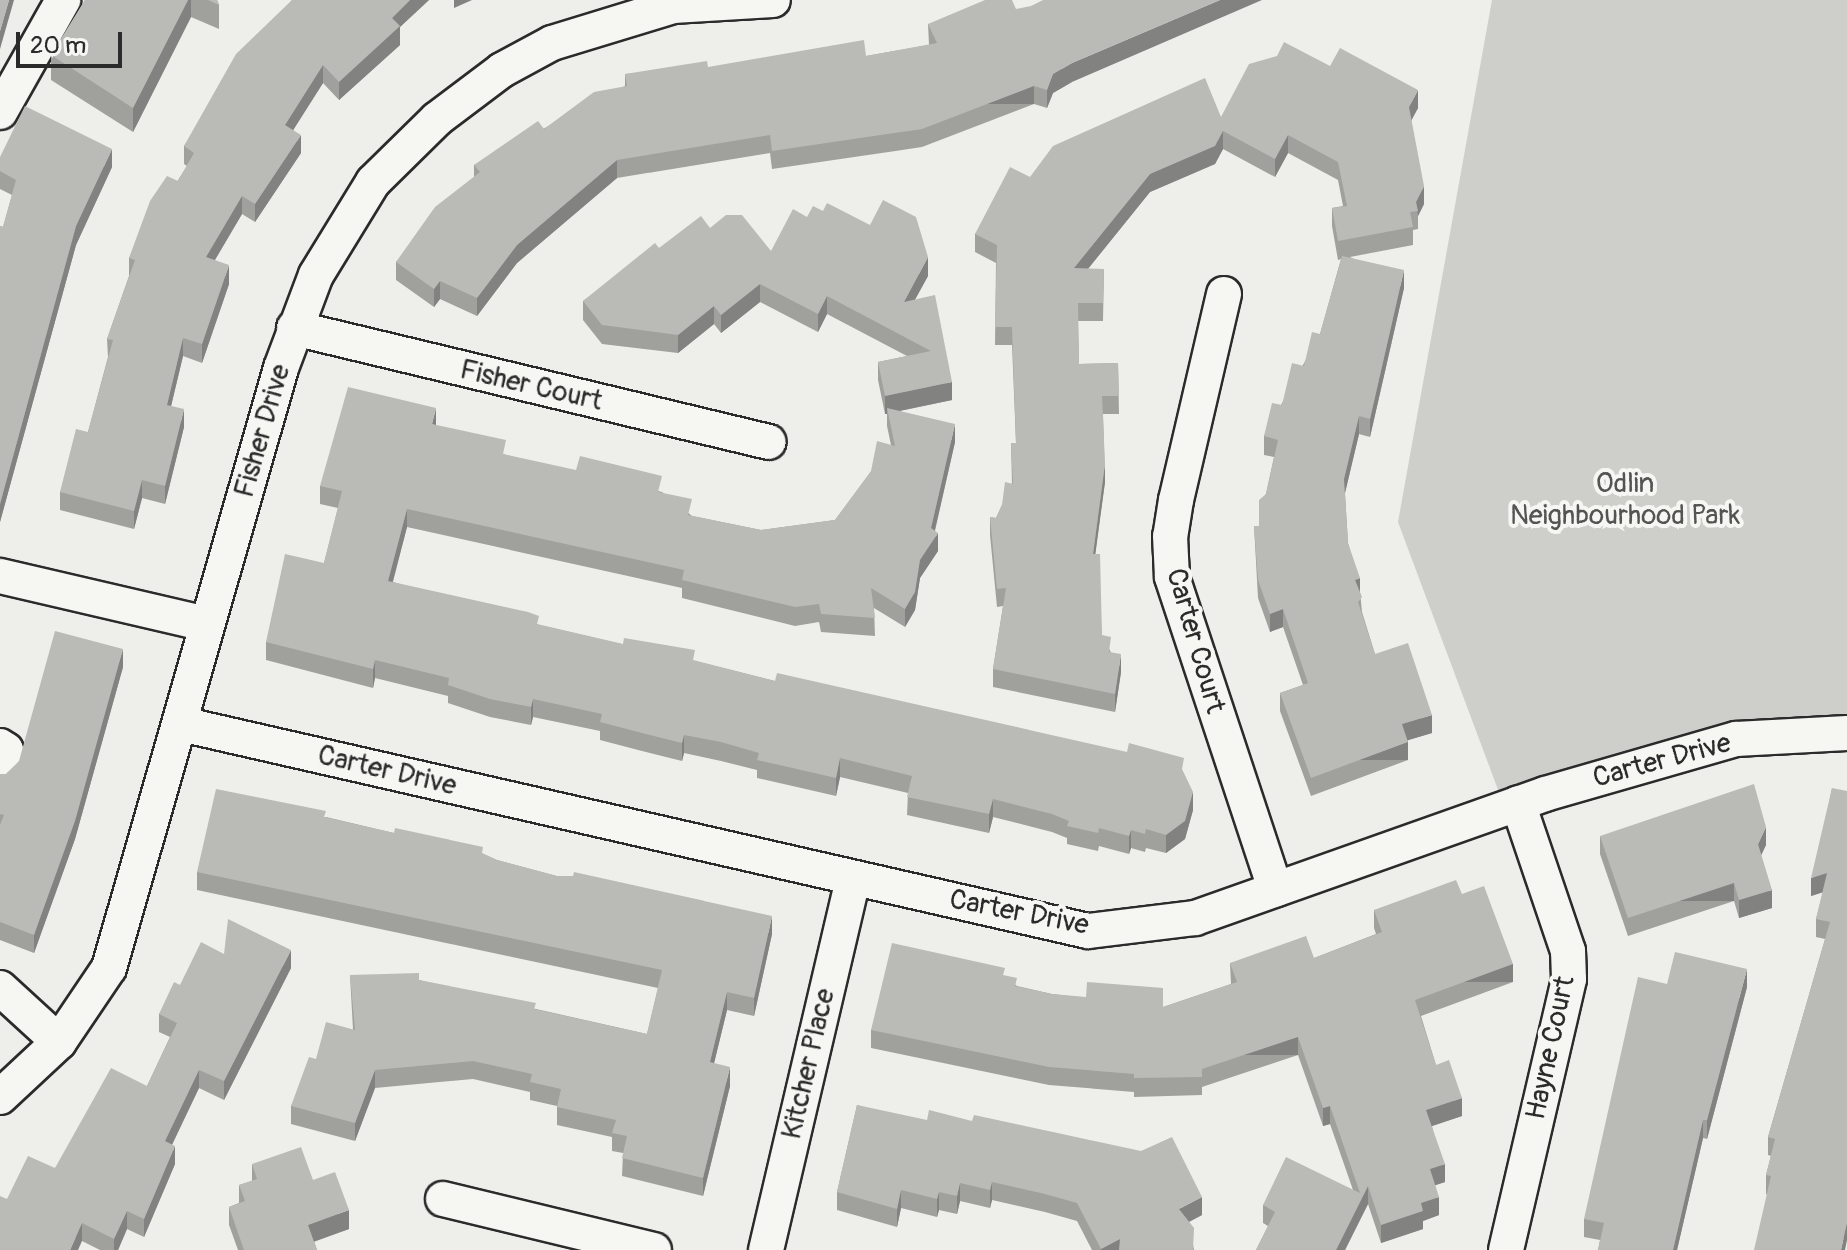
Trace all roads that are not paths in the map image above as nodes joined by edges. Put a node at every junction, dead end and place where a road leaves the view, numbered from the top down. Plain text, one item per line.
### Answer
1 (63, 0) edge
2 (773, 0) edge
3 (0, 111) edge
4 (1224, 294) dead end
5 (294, 328) junction
6 (768, 442) dead end
7 (0, 576) edge
8 (207, 624) junction
9 (181, 724) junction
10 (1847, 733) edge
11 (0, 746) edge
12 (0, 773) edge
13 (1518, 803) junction
14 (853, 878) junction
15 (1275, 889) junction
16 (0, 988) edge
17 (59, 1042) junction
18 (0, 1097) edge
19 (443, 1199) dead end
20 (654, 1250) edge
21 (766, 1250) edge
22 (1506, 1250) edge

1 - 3 street
2 - 5 street, Fisher Drive
4 - 15 street, Carter Court
5 - 6 street, Fisher Court
5 - 8 street, Fisher Drive
7 - 8 street
8 - 9 street, Fisher Drive
9 - 14 street, Carter Drive
9 - 17 street, Fisher Drive
10 - 13 street, Carter Drive
11 - 12 street
13 - 15 street, Carter Drive
13 - 22 street, Hayne Court
14 - 15 street, Carter Drive
14 - 21 street, Kitcher Place
16 - 17 street
17 - 18 street, Fisher Drive
19 - 20 street

